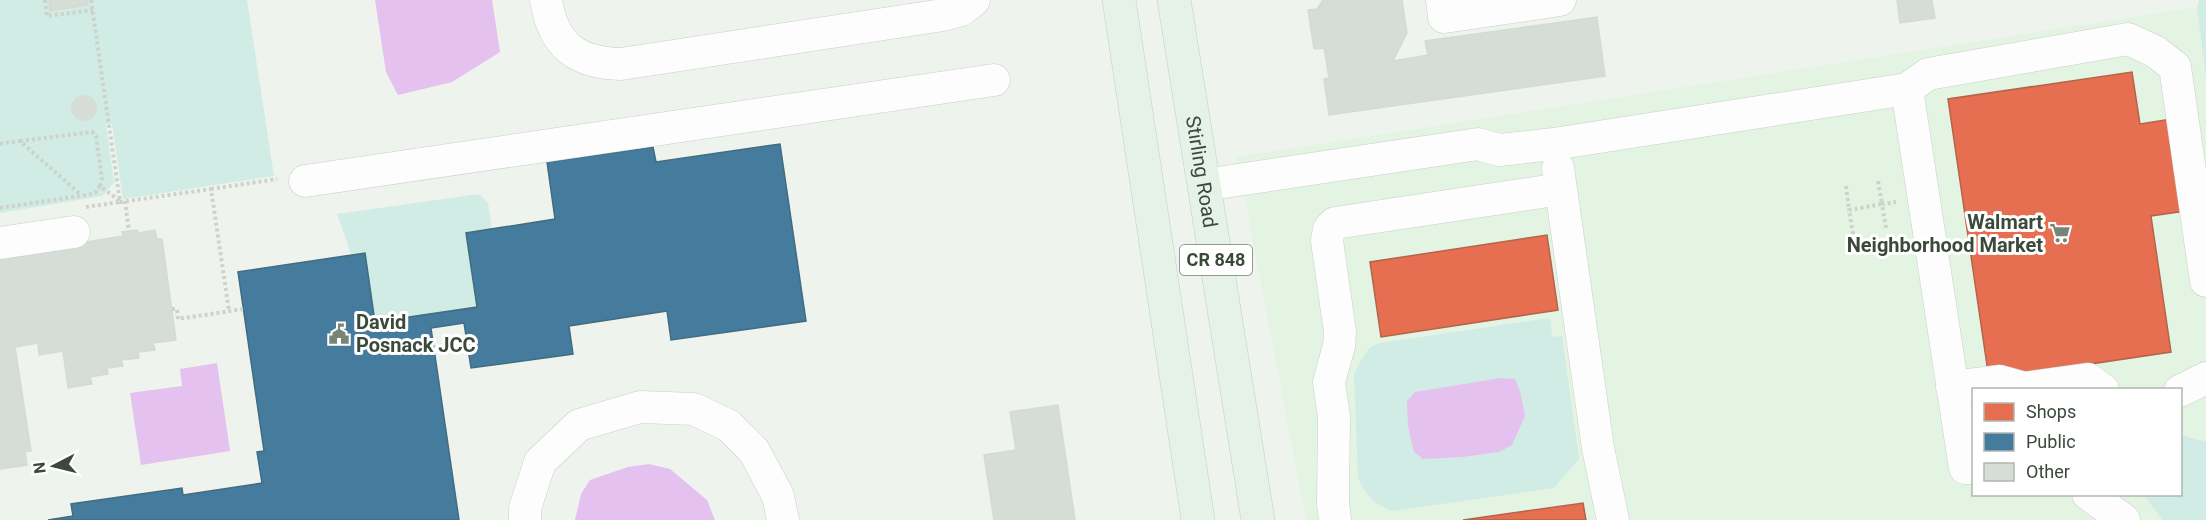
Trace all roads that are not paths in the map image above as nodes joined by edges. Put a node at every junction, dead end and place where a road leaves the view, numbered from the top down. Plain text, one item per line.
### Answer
1 (546, 0) edge
2 (974, 0) edge
3 (1119, 0) edge
4 (1174, 0) edge
5 (1442, 0) edge
6 (1560, 0) edge
7 (994, 80) dead end
8 (1907, 89) junction
9 (1554, 144) junction
10 (291, 180) road end
11 (1204, 185) junction
12 (1561, 189) junction
13 (74, 232) dead end
14 (0, 243) edge
15 (2206, 281) edge
16 (2206, 378) edge
17 (1952, 387) junction
18 (2024, 388) edge
19 (2024, 388) edge
20 (2100, 388) edge
21 (2182, 390) edge
22 (1972, 468) edge
23 (2089, 496) edge
24 (525, 520) edge
25 (783, 520) edge
26 (1198, 520) edge
27 (1258, 520) edge
28 (1335, 520) edge
29 (1614, 520) edge
30 (2124, 520) edge

1 - 2 lane
3 - 26 main road, CR 848
4 - 11 main road, Stirling Road / CR 848
5 - 6 lane
7 - 10 lane
8 - 9 lane
8 - 15 lane
8 - 17 lane
9 - 11 lane
9 - 12 lane
11 - 27 main road, Stirling Road / CR 848
12 - 28 lane
12 - 29 lane
13 - 14 lane
16 - 21 lane
17 - 18 lane
17 - 22 lane
19 - 20 lane
23 - 30 lane
24 - 25 lane

